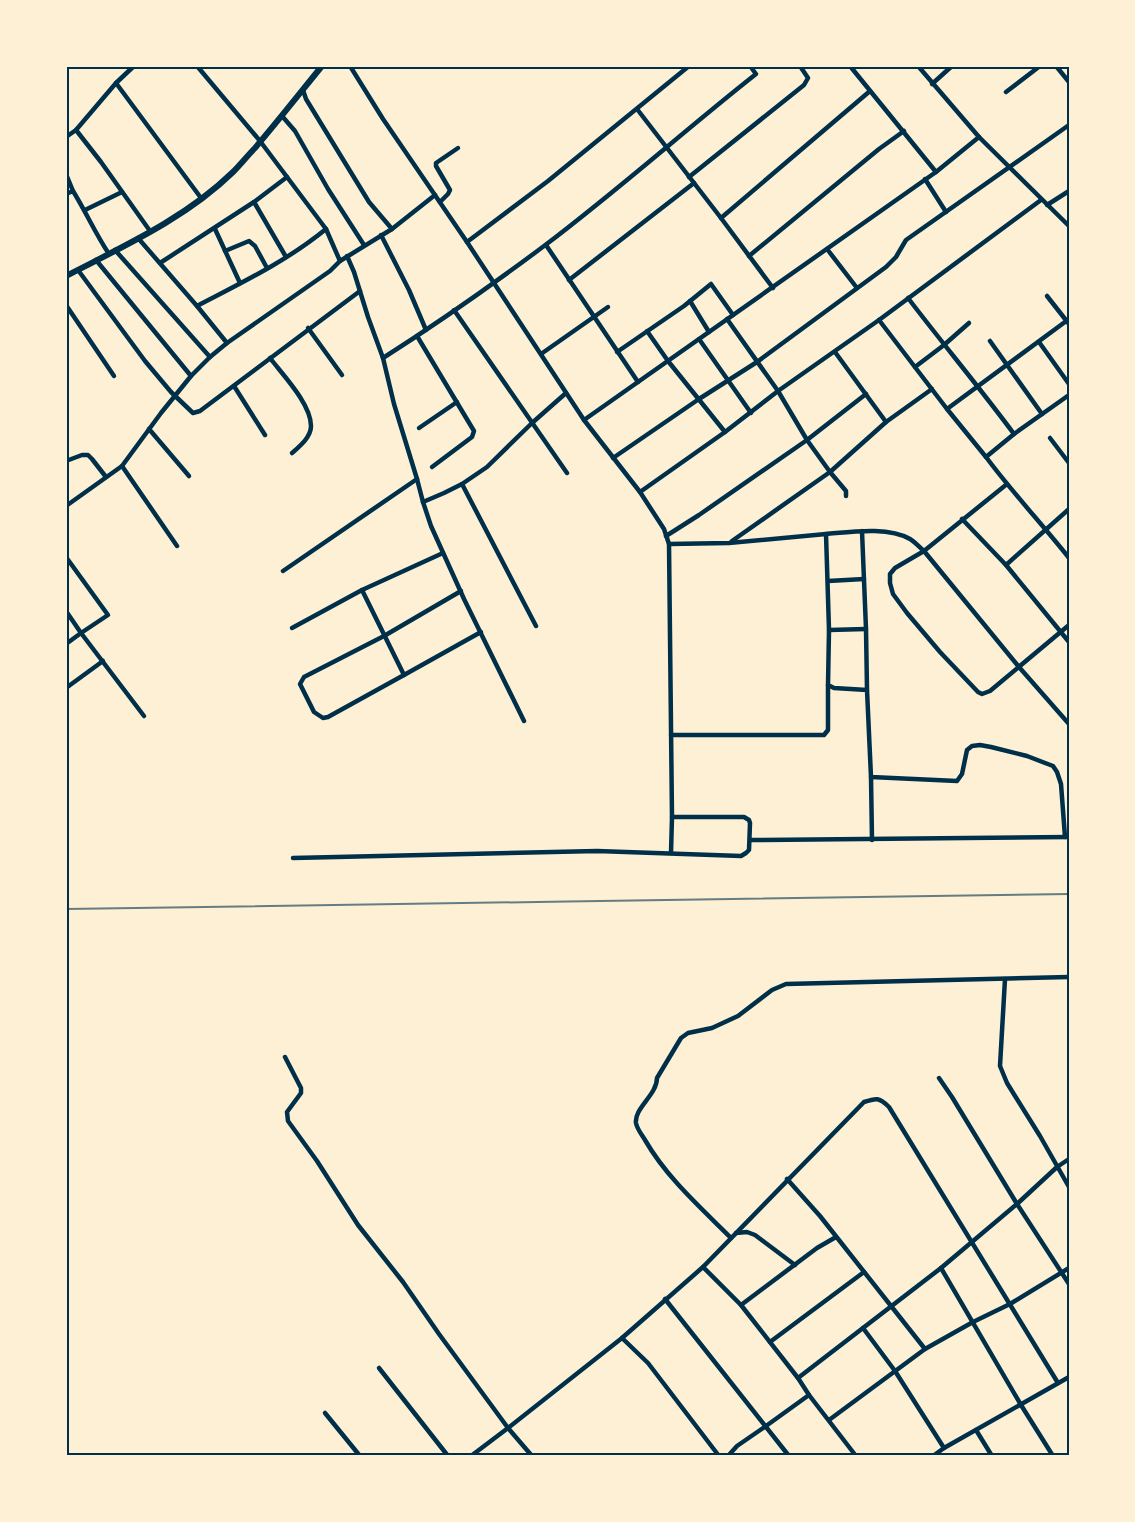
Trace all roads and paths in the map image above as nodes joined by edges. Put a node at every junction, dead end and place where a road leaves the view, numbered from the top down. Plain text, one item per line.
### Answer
1 (134, 66) edge
2 (197, 66) edge
3 (350, 66) edge
4 (689, 66) edge
5 (750, 66) edge
6 (800, 66) edge
7 (850, 66) edge
8 (918, 66) edge
9 (952, 66) edge
10 (1040, 66) edge
11 (1056, 66) edge
12 (320, 67) edge
13 (1069, 82) edge
14 (116, 83) junction
15 (932, 84) junction
16 (303, 90) junction
17 (870, 91) junction
18 (1006, 92) dead end
19 (637, 110) junction
20 (282, 116) junction
21 (1069, 125) edge
22 (76, 130) junction
23 (904, 131) junction
24 (66, 137) edge
25 (979, 137) junction
26 (260, 141) junction
27 (666, 147) junction
28 (458, 148) dead end
29 (1009, 168) junction
30 (936, 172) junction
31 (66, 174) edge
32 (287, 177) junction
33 (689, 177) junction
34 (925, 179) junction
35 (694, 183) junction
36 (73, 191) junction
37 (1069, 191) edge
38 (122, 192) junction
39 (66, 194) edge
40 (435, 195) junction
41 (201, 198) junction
42 (1041, 200) junction
43 (254, 202) junction
44 (440, 202) junction
45 (1047, 205) junction
46 (85, 210) junction
47 (946, 212) junction
48 (721, 218) junction
49 (1069, 226) edge
50 (214, 229) junction
51 (326, 229) junction
52 (392, 229) junction
53 (150, 231) junction
54 (381, 234) junction
55 (138, 238) junction
56 (467, 242) junction
57 (546, 244) junction
58 (364, 245) junction
59 (827, 249) junction
60 (115, 250) junction
61 (225, 251) junction
62 (108, 254) junction
63 (347, 256) junction
64 (749, 256) junction
65 (286, 257) junction
66 (96, 260) junction
67 (340, 261) junction
68 (160, 263) junction
69 (267, 268) junction
70 (78, 270) junction
71 (67, 274) edge
72 (569, 280) junction
73 (494, 282) junction
74 (240, 283) junction
75 (772, 288) junction
76 (857, 288) junction
77 (360, 291) junction
78 (1047, 296) dead end
79 (908, 298) junction
80 (690, 301) junction
81 (66, 305) edge
82 (197, 306) junction
83 (608, 308) dead end
84 (454, 310) junction
85 (733, 315) junction
86 (593, 317) junction
87 (728, 319) junction
88 (879, 320) junction
89 (1068, 321) edge
90 (969, 323) dead end
91 (308, 328) junction
92 (426, 330) junction
93 (647, 331) junction
94 (709, 332) junction
95 (417, 336) junction
96 (699, 339) junction
97 (990, 341) dead end
98 (1039, 342) junction
99 (227, 343) junction
100 (944, 345) junction
101 (835, 351) junction
102 (617, 352) junction
103 (540, 354) junction
104 (210, 357) junction
105 (270, 358) junction
106 (383, 358) junction
107 (668, 361) junction
108 (757, 362) junction
109 (1007, 365) junction
110 (915, 367) junction
111 (342, 375) dead end
112 (114, 376) dead end
113 (191, 376) junction
114 (728, 381) junction
115 (638, 382) junction
116 (1069, 384) edge
117 (234, 386) junction
118 (979, 387) junction
119 (932, 389) junction
120 (778, 391) junction
121 (566, 393) junction
122 (866, 394) junction
123 (1069, 395) edge
124 (174, 396) junction
125 (699, 399) junction
126 (457, 402) junction
127 (947, 409) junction
128 (751, 412) junction
129 (1042, 414) junction
130 (584, 420) junction
131 (886, 422) junction
132 (532, 423) junction
133 (419, 428) dead end
134 (149, 429) junction
135 (725, 432) junction
136 (1014, 434) junction
137 (266, 435) dead end
138 (1050, 438) dead end
139 (807, 440) junction
140 (292, 453) dead end
141 (986, 457) junction
142 (613, 458) junction
143 (66, 461) edge
144 (1069, 463) edge
145 (122, 466) junction
146 (432, 467) dead end
147 (830, 472) junction
148 (567, 473) dead end
149 (189, 476) dead end
150 (106, 477) junction
151 (417, 479) junction
152 (462, 484) junction
153 (1007, 484) junction
154 (640, 492) junction
155 (846, 496) dead end
156 (423, 502) junction
157 (66, 506) edge
158 (1069, 509) edge
159 (962, 519) junction
160 (1046, 529) junction
161 (862, 531) junction
162 (826, 534) junction
163 (666, 536) junction
164 (729, 543) junction
165 (669, 544) junction
166 (177, 546) dead end
167 (924, 551) junction
168 (443, 553) junction
169 (66, 557) edge
170 (1069, 558) edge
171 (1006, 565) junction
172 (283, 571) dead end
173 (864, 579) junction
174 (828, 581) junction
175 (362, 590) junction
176 (461, 591) junction
177 (66, 611) edge
178 (1069, 625) edge
179 (536, 626) dead end
180 (292, 628) dead end
181 (867, 629) junction
182 (829, 630) junction
183 (481, 632) junction
184 (1061, 632) junction
185 (81, 633) junction
186 (384, 636) junction
187 (1069, 642) edge
188 (66, 644) edge
189 (103, 661) junction
190 (1019, 667) junction
191 (404, 675) junction
192 (828, 685) junction
193 (66, 688) edge
194 (867, 690) junction
195 (144, 716) dead end
196 (524, 721) dead end
197 (1069, 724) edge
198 (671, 735) junction
199 (871, 777) junction
200 (672, 817) junction
201 (1067, 837) edge
202 (751, 840) junction
203 (872, 840) junction
204 (671, 853) junction
205 (293, 858) dead end
206 (1069, 977) edge
207 (1005, 979) junction
208 (285, 1057) dead end
209 (939, 1078) dead end
210 (1069, 1159) edge
211 (1057, 1167) junction
212 (787, 1179) junction
213 (1069, 1187) edge
214 (1017, 1204) junction
215 (736, 1233) junction
216 (731, 1238) junction
217 (836, 1238) junction
218 (973, 1242) junction
219 (795, 1265) junction
220 (703, 1267) junction
221 (941, 1268) junction
222 (1069, 1268) edge
223 (864, 1272) junction
224 (1062, 1272) junction
225 (1069, 1284) edge
226 (665, 1299) junction
227 (1010, 1304) junction
228 (741, 1305) junction
229 (892, 1307) junction
230 (973, 1322) junction
231 (863, 1328) junction
232 (622, 1338) junction
233 (771, 1342) junction
234 (925, 1350) junction
235 (379, 1368) dead end
236 (895, 1371) junction
237 (798, 1378) junction
238 (1067, 1378) edge
239 (1058, 1383) junction
240 (1069, 1385) edge
241 (809, 1395) junction
242 (1021, 1405) junction
243 (325, 1413) dead end
244 (829, 1420) junction
245 (766, 1426) junction
246 (508, 1428) junction
247 (976, 1430) junction
248 (944, 1448) junction
249 (854, 1455) edge
250 (360, 1456) edge
251 (448, 1456) edge
252 (471, 1456) edge
253 (532, 1456) edge
254 (719, 1456) edge
255 (728, 1456) edge
256 (789, 1456) edge
257 (933, 1456) edge
258 (992, 1456) edge
259 (1053, 1456) edge

1 - 14 street
2 - 26 street
3 - 40 street
4 - 19 street
5 - 27 street
6 - 33 street
7 - 17 street
8 - 15 street
9 - 15 street
10 - 18 street
11 - 13 street
12 - 16 street
14 - 22 street
14 - 41 street
15 - 25 street
16 - 20 street
16 - 52 street
17 - 23 street
17 - 48 street
19 - 27 street
19 - 56 street
20 - 26 street
20 - 58 street
21 - 29 street
22 - 24 street
22 - 38 street
23 - 30 street
23 - 64 street
25 - 29 street
25 - 30 street
26 - 32 street
26 - 41 street
27 - 33 street
27 - 57 street
28 - 44 street
29 - 42 street
29 - 47 street
30 - 34 street
31 - 36 street
32 - 43 street
32 - 51 street
33 - 35 street
34 - 47 street
34 - 59 street
35 - 48 street
35 - 72 street
36 - 39 street
36 - 46 street
37 - 45 street
38 - 46 street
38 - 53 street
40 - 44 street
40 - 52 street
41 - 53 street
42 - 45 street
42 - 79 street
43 - 50 street
43 - 65 street
44 - 56 street
45 - 49 street
46 - 62 street
47 - 76 street
48 - 64 street
50 - 61 street
50 - 68 street
51 - 65 street
51 - 67 street
52 - 54 street
53 - 55 street
54 - 58 street
54 - 92 street
55 - 60 street
55 - 68 street
56 - 73 street
57 - 72 street
57 - 73 street
58 - 63 street
59 - 75 street
59 - 76 street
60 - 62 street
60 - 104 street
61 - 69 street
61 - 74 street
62 - 66 street
63 - 67 street
63 - 77 street
64 - 75 street
65 - 69 street
66 - 70 street
66 - 113 street
67 - 99 street
68 - 82 street
69 - 74 street
70 - 71 street
70 - 124 street
72 - 86 street
73 - 84 street
73 - 103 street
74 - 82 street
75 - 85 street
76 - 108 street
77 - 91 street
77 - 106 street
78 - 89 street
79 - 88 street
79 - 100 street
80 - 85 street
80 - 93 street
80 - 94 street
81 - 112 street
82 - 99 street
83 - 86 street
84 - 92 street
84 - 132 street
85 - 87 street
86 - 102 street
86 - 103 street
87 - 94 street
87 - 108 street
88 - 101 street
88 - 110 street
89 - 98 street
90 - 100 street
91 - 105 street
91 - 111 street
92 - 95 street
93 - 102 street
93 - 107 street
94 - 96 street
95 - 106 street
95 - 126 street
96 - 107 street
96 - 114 street
97 - 109 street
98 - 109 street
98 - 116 street
99 - 104 street
100 - 110 street
100 - 118 street
101 - 120 street
101 - 122 street
102 - 115 street
103 - 121 street
104 - 113 street
105 - 117 street
105 - 140 street
106 - 151 street
107 - 115 street
107 - 125 street
108 - 114 street
108 - 120 street
109 - 118 street
109 - 129 street
110 - 119 street
113 - 124 street
114 - 125 street
114 - 128 street
115 - 130 street
117 - 124 street
117 - 137 street
118 - 127 street
118 - 136 street
119 - 127 street
119 - 131 street
120 - 128 street
120 - 139 street
121 - 130 street
121 - 132 street
122 - 131 street
122 - 139 street
123 - 129 street
124 - 134 street
125 - 135 street
125 - 142 street
126 - 133 street
126 - 146 street
127 - 141 street
128 - 135 street
129 - 136 street
130 - 142 street
131 - 147 street
132 - 148 street
132 - 152 street
134 - 145 street
134 - 149 street
135 - 154 street
136 - 141 street
138 - 144 street
139 - 147 street
139 - 163 street
141 - 153 street
142 - 154 street
143 - 150 street
145 - 150 street
145 - 166 street
147 - 155 street
147 - 164 street
150 - 157 street
151 - 156 street
151 - 172 street
152 - 156 street
152 - 179 street
153 - 159 street
153 - 160 street
154 - 163 street
156 - 168 street
158 - 160 street
159 - 167 street
159 - 171 street
160 - 170 street
160 - 171 street
161 - 162 street
161 - 167 street
161 - 173 street
162 - 164 street
162 - 174 street
163 - 165 street
164 - 165 street
165 - 198 street
167 - 190 street
167 - 190 street
168 - 175 street
168 - 176 street
169 - 185 street
171 - 184 street
173 - 174 street
173 - 181 street
174 - 182 street
175 - 180 street
175 - 186 street
176 - 183 street
176 - 186 street
177 - 185 street
178 - 184 street
181 - 182 street
181 - 194 street
182 - 192 street
183 - 191 street
183 - 196 street
184 - 187 street
184 - 190 street
185 - 188 street
185 - 189 street
186 - 191 street
186 - 191 street
189 - 193 street
189 - 195 street
190 - 197 street
192 - 194 street
192 - 198 street
194 - 199 street
198 - 200 street
199 - 201 street
199 - 203 street
200 - 202 street
200 - 204 street
201 - 203 street
202 - 203 street
202 - 204 street
204 - 205 street
206 - 207 street
207 - 211 street
207 - 216 street
208 - 246 street
209 - 214 street
210 - 211 street
211 - 213 street
211 - 214 street
212 - 215 street
212 - 217 street
212 - 218 street
214 - 218 street
214 - 224 street
215 - 216 street
215 - 219 street
216 - 220 street
217 - 219 street
217 - 223 street
218 - 221 street
218 - 227 street
219 - 228 street
220 - 226 street
220 - 228 street
221 - 229 street
221 - 230 street
222 - 224 street
223 - 229 street
223 - 233 street
224 - 225 street
224 - 227 street
226 - 232 street
226 - 245 street
227 - 230 street
227 - 239 street
228 - 233 street
229 - 231 street
229 - 234 street
230 - 234 street
230 - 242 street
231 - 236 street
231 - 237 street
232 - 246 street
232 - 254 street
233 - 237 street
234 - 236 street
235 - 251 street
236 - 244 street
236 - 248 street
237 - 241 street
238 - 239 street
238 - 240 street
239 - 242 street
241 - 244 street
241 - 245 street
242 - 247 street
242 - 259 street
243 - 250 street
244 - 249 street
245 - 255 street
245 - 256 street
246 - 252 street
246 - 253 street
247 - 248 street
247 - 258 street
248 - 257 street

